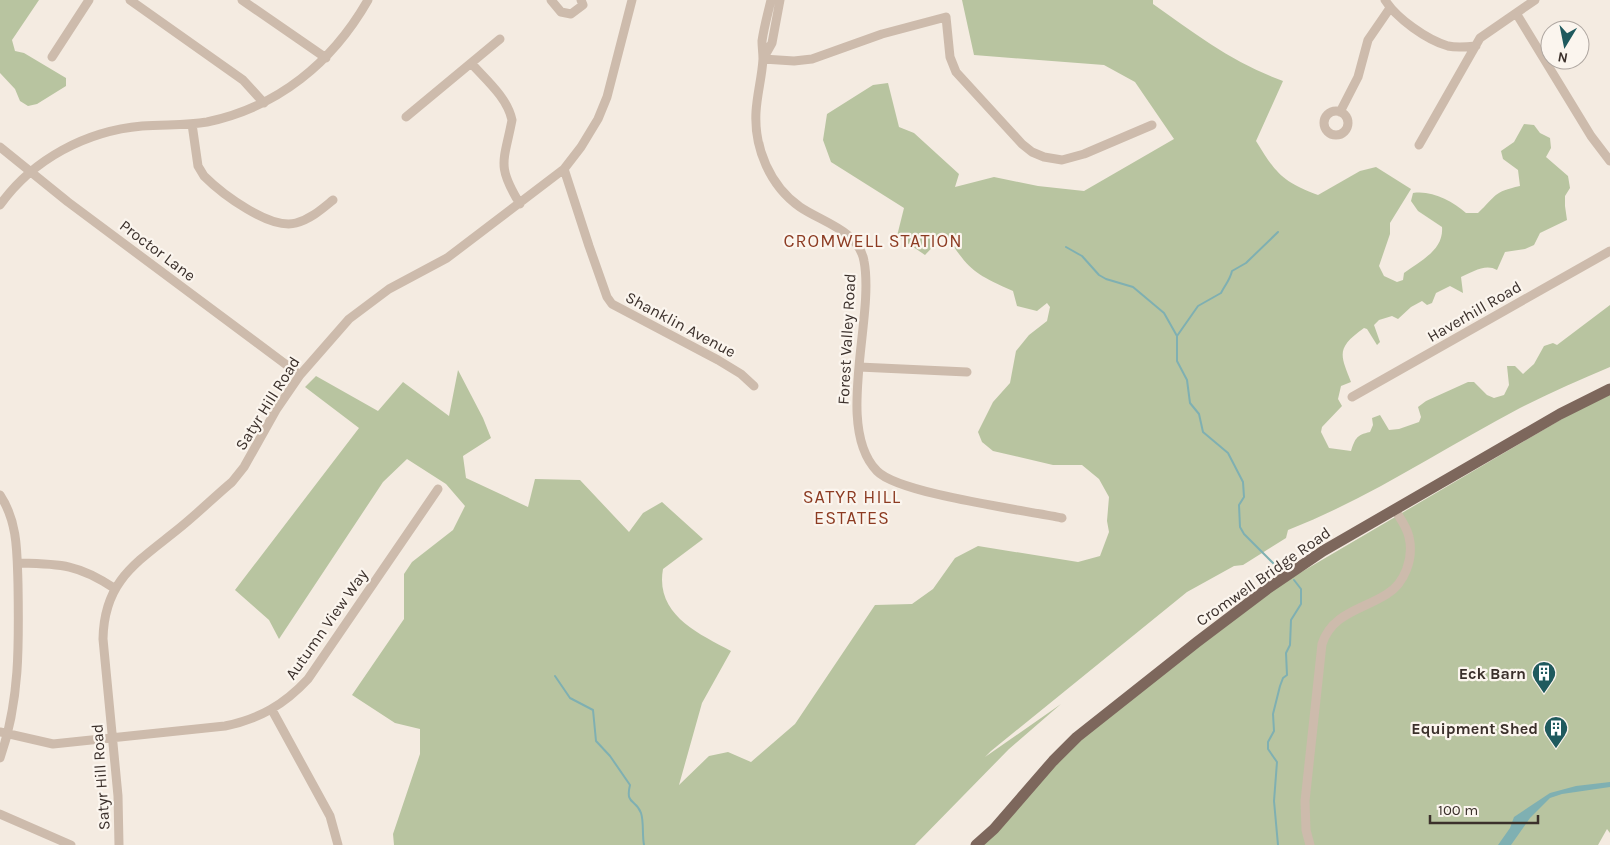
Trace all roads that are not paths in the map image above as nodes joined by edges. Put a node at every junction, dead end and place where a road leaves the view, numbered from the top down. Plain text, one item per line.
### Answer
1 (89, 0) edge
2 (130, 0) edge
3 (242, 0) edge
4 (368, 0) edge
5 (551, 0) edge
6 (581, 0) edge
7 (632, 0) edge
8 (771, 0) edge
9 (780, 0) edge
10 (1535, 0) edge
11 (1388, 4) edge
12 (1516, 13) junction
13 (500, 38) dead end
14 (1476, 46) junction
15 (52, 57) dead end
16 (326, 58) junction
17 (763, 59) junction
18 (471, 63) junction
19 (264, 103) junction
20 (1340, 112) dead end
21 (406, 116) dead end
22 (192, 124) junction
23 (1152, 125) dead end
24 (1419, 145) dead end
25 (0, 147) edge
26 (1610, 161) edge
27 (564, 169) junction
28 (29, 172) junction
29 (332, 200) dead end
30 (0, 204) edge
31 (520, 204) junction
32 (1610, 251) edge
33 (859, 367) junction
34 (967, 372) dead end
35 (300, 375) junction
36 (754, 386) dead end
37 (1610, 389) edge
38 (1352, 397) dead end
39 (438, 489) dead end
40 (0, 495) edge
41 (1395, 510) junction
42 (1062, 518) dead end
43 (18, 563) junction
44 (114, 588) junction
45 (272, 710) junction
46 (4, 733) edge
47 (114, 738) junction
48 (0, 758) edge
49 (0, 814) edge
50 (71, 845) edge
51 (119, 845) edge
52 (338, 845) edge
53 (976, 845) edge
54 (1310, 845) edge

1 - 15 street
2 - 19 street
3 - 16 street
4 - 16 street
5 - 6 street
7 - 27 street, Satyr Hill Road
8 - 17 street, Forest Valley Road
9 - 17 street, Forest Valley Road
10 - 12 street
11 - 14 street
11 - 20 street
12 - 14 street
12 - 26 street
13 - 18 street
14 - 24 street
16 - 19 street
17 - 23 street
17 - 33 street, Forest Valley Road
18 - 21 street
18 - 31 street
19 - 22 street
22 - 28 street
22 - 29 street
25 - 28 street, Proctor Lane
27 - 31 street, Satyr Hill Road
27 - 36 street, Shanklin Avenue
28 - 30 street
28 - 35 street, Proctor Lane
31 - 35 street, Satyr Hill Road
32 - 38 street, Haverhill Road
33 - 34 street
33 - 42 street, Forest Valley Road
35 - 44 street, Satyr Hill Road
37 - 41 main road, Cromwell Bridge Road
39 - 45 street, Autumn View Way
40 - 43 street
41 - 53 main road, Cromwell Bridge Road
41 - 54 street
43 - 44 street
43 - 46 street
44 - 47 street, Satyr Hill Road
45 - 47 street, Autumn View Way
45 - 52 street
46 - 47 street, Autumn View Way
46 - 48 street
47 - 51 street, Satyr Hill Road
49 - 50 street

